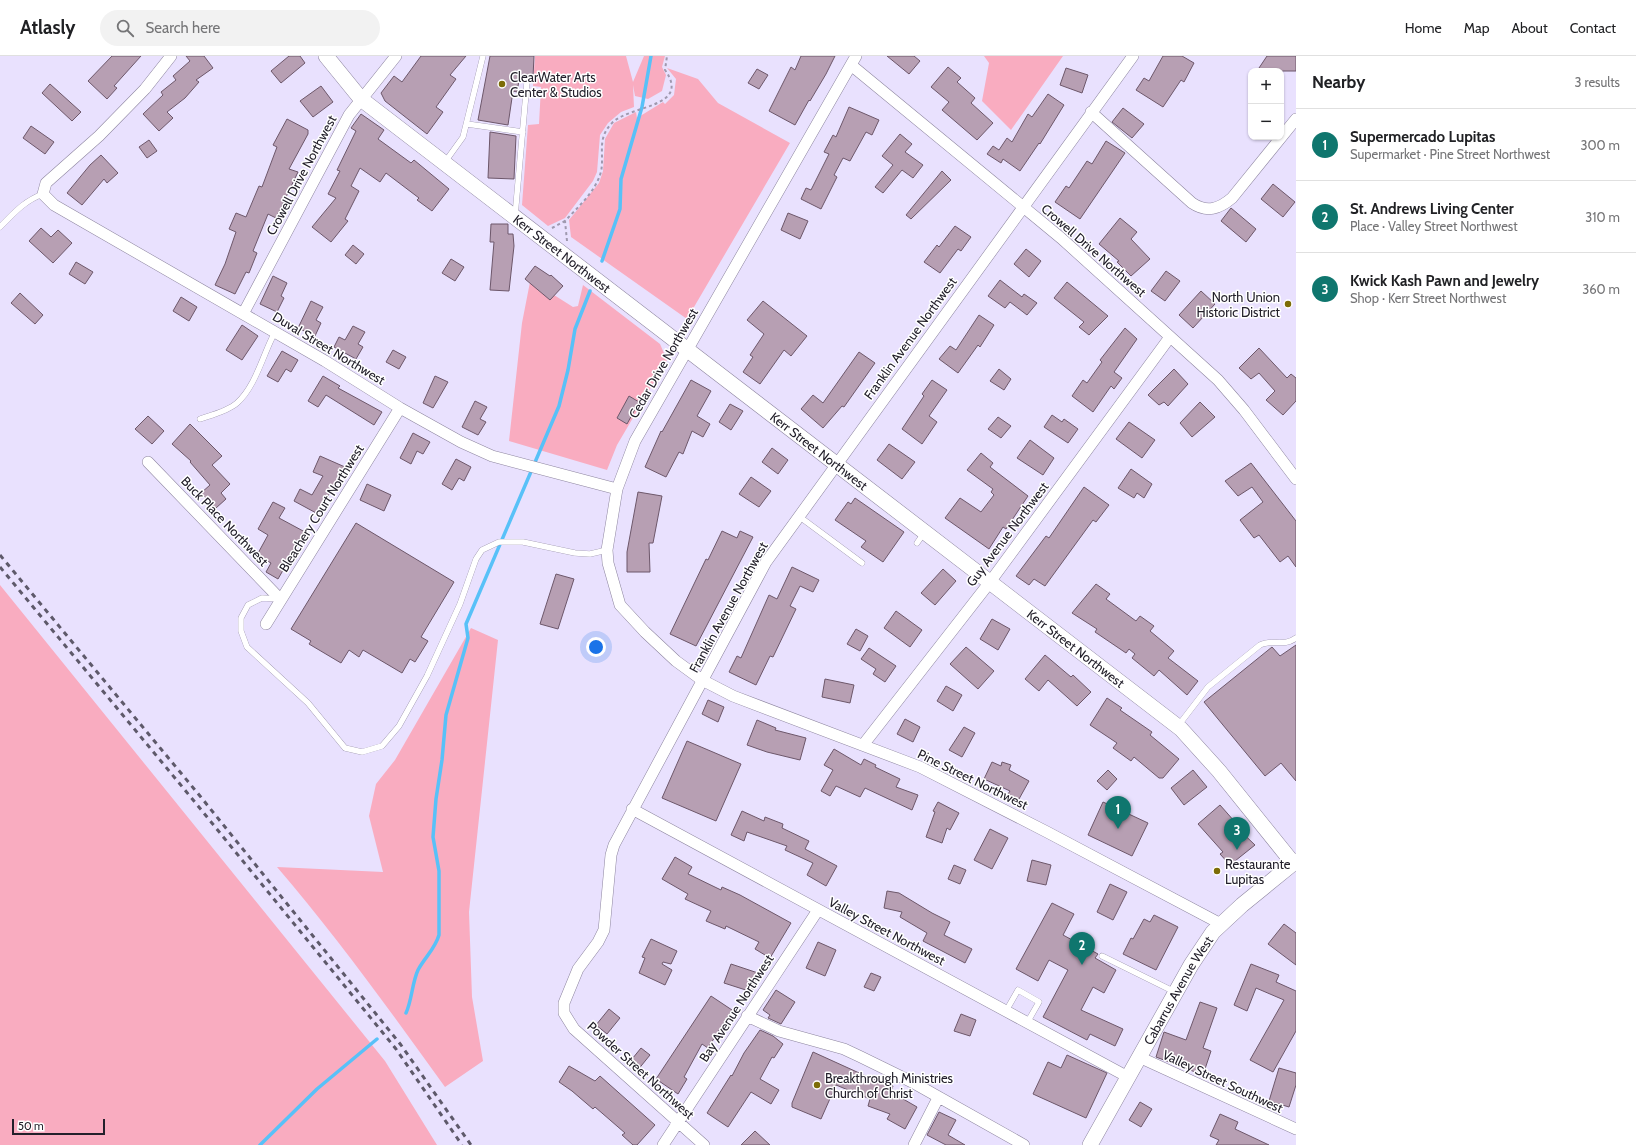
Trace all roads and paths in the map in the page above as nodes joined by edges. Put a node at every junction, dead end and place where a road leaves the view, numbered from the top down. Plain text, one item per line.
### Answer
1 (171, 56) edge
2 (326, 56) edge
3 (396, 56) edge
4 (483, 56) edge
5 (667, 56) edge
6 (1133, 56) edge
7 (854, 60) edge
8 (527, 82) dead end
9 (361, 99) junction
10 (1092, 112) junction
11 (1296, 119) edge
12 (467, 124) junction
13 (522, 132) junction
14 (444, 163) junction
15 (43, 194) junction
16 (1022, 206) junction
17 (515, 216) junction
18 (565, 222) junction
19 (0, 227) edge
20 (545, 231) dead end
21 (568, 248) dead end
22 (243, 314) junction
23 (275, 332) junction
24 (1170, 337) junction
25 (688, 349) junction
26 (400, 408) junction
27 (200, 419) dead end
28 (148, 462) dead end
29 (836, 465) junction
30 (1296, 479) edge
31 (617, 489) junction
32 (804, 520) dead end
33 (607, 550) junction
34 (862, 563) dead end
35 (990, 582) junction
36 (281, 600) junction
37 (266, 624) dead end
38 (1296, 638) edge
39 (702, 680) junction
40 (1178, 726) junction
41 (863, 745) junction
42 (632, 809) junction
43 (1295, 864) edge
44 (818, 910) junction
45 (1221, 924) junction
46 (1102, 956) dead end
47 (1175, 992) junction
48 (1006, 1011) junction
49 (564, 1013) joint
50 (748, 1016) junction
51 (1027, 1023) junction
52 (1139, 1057) junction
53 (1128, 1077) junction
54 (938, 1098) junction
55 (678, 1122) junction
56 (1296, 1129) edge
57 (663, 1145) edge
58 (704, 1145) edge
59 (914, 1145) edge
60 (1024, 1145) edge
61 (1090, 1145) edge

1 - 15 street
2 - 9 street, Kerr Street Northwest
3 - 9 street, Crowell Drive Northwest
4 - 12 lane
5 - 18 path
6 - 10 street, Franklin Avenue Northwest
7 - 16 street, Crowell Drive Northwest
7 - 25 street, Cedar Drive Northwest
8 - 13 lane
9 - 14 street, Kerr Street Northwest
9 - 22 street, Crowell Drive Northwest
10 - 11 street
10 - 16 street, Franklin Avenue Northwest
12 - 13 lane
12 - 14 lane
13 - 17 lane
14 - 17 street, Kerr Street Northwest
15 - 19 lane
15 - 22 street, Duval Street Northwest
16 - 24 street, Crowell Drive Northwest
16 - 29 street, Franklin Avenue Northwest
17 - 25 street, Kerr Street Northwest
18 - 20 path
18 - 21 path
22 - 23 street, Duval Street Northwest
23 - 26 street, Duval Street Northwest
23 - 27 lane
24 - 30 street, Crowell Drive Northwest
24 - 35 street, Guy Avenue Northwest
25 - 29 street, Kerr Street Northwest
25 - 31 street, Cedar Drive Northwest
26 - 31 street, Duval Street Northwest
26 - 36 street, Bleachery Court Northwest
28 - 36 street, Buck Place Northwest
29 - 35 street, Kerr Street Northwest
29 - 39 street, Franklin Avenue Northwest
31 - 33 street, Cedar Drive Northwest
32 - 34 lane
33 - 36 lane
33 - 39 street, Cedar Drive Northwest
35 - 40 street, Kerr Street Northwest
35 - 41 street, Guy Avenue Northwest
36 - 37 street, Bleachery Court Northwest
38 - 40 lane
39 - 41 street, Pine Street Northwest
39 - 42 street, Franklin Avenue Northwest
40 - 43 street, Kerr Street Northwest
41 - 45 street, Pine Street Northwest
42 - 44 street, Valley Street Northwest
42 - 49 street, Franklin Avenue Northwest
43 - 45 street, Cabarrus Avenue West
44 - 48 street, Valley Street Northwest
44 - 50 street, Bay Avenue Northwest
45 - 47 street, Cabarrus Avenue West
46 - 47 lane
47 - 52 street, Cabarrus Avenue West
48 - 51 street, Valley Street Northwest
48 - 51 lane
49 - 55 street, Powder Street Northwest
50 - 54 street
50 - 55 street, Bay Avenue Northwest
51 - 53 street, Valley Street Northwest
52 - 53 street, Cabarrus Avenue West
52 - 56 street, Valley Street Southwest
53 - 61 street, Cabarrus Avenue West
54 - 59 street
54 - 60 street
55 - 57 street, Bay Avenue Northwest
55 - 58 street, Powder Street Northwest

